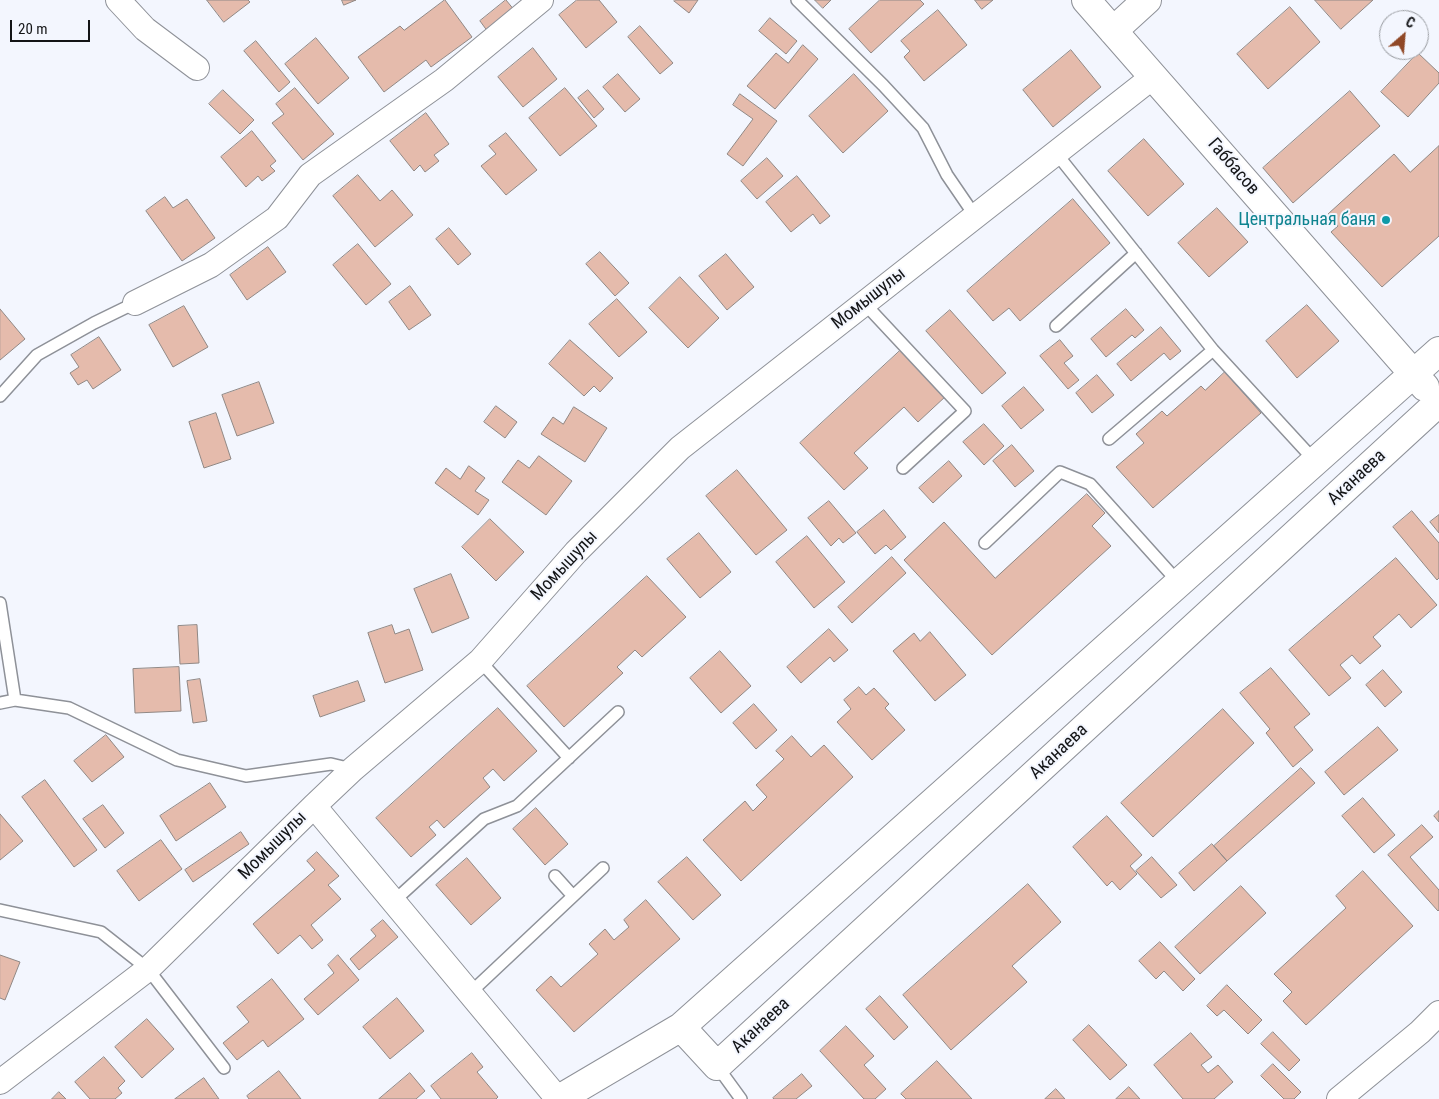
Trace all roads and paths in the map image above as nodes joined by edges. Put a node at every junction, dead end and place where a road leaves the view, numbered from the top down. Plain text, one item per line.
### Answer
1 (118, 0) edge
2 (541, 0) edge
3 (798, 0) edge
4 (1086, 0) edge
5 (1147, 0) edge
6 (1114, 31) junction
7 (197, 68) dead end
8 (1154, 76) junction
9 (1056, 153) junction
10 (975, 216) junction
11 (1136, 253) junction
12 (135, 303) joint
13 (864, 303) junction
14 (1056, 326) dead end
15 (1213, 350) junction
16 (1439, 351) edge
17 (1414, 374) junction
18 (0, 396) edge
19 (1439, 402) edge
20 (1109, 439) dead end
21 (1315, 461) junction
22 (903, 468) dead end
23 (985, 542) dead end
24 (1179, 583) junction
25 (0, 603) edge
26 (480, 661) junction
27 (15, 700) junction
28 (0, 703) edge
29 (618, 712) dead end
30 (569, 758) junction
31 (353, 769) junction
32 (314, 806) junction
33 (603, 868) dead end
34 (555, 876) dead end
35 (574, 896) junction
36 (394, 901) junction
37 (0, 910) edge
38 (148, 969) junction
39 (470, 993) junction
40 (1439, 1013) edge
41 (681, 1027) junction
42 (718, 1066) junction
43 (224, 1068) dead end
44 (0, 1082) edge
45 (558, 1099) edge
46 (741, 1099) edge
47 (1339, 1099) edge

1 - 7 street
2 - 12 street
3 - 10 lane
4 - 6 street, Габбасов
5 - 6 street
6 - 8 street, Габбасов
8 - 9 street, Момышулы
8 - 17 street, Габбасов
9 - 10 street, Момышулы
9 - 11 lane
10 - 13 street, Момышулы
11 - 14 lane
11 - 15 lane
12 - 18 lane
13 - 22 lane
13 - 26 street, Момышулы
15 - 20 lane
15 - 21 lane
16 - 17 street
17 - 19 street, Габбасов
17 - 21 street
19 - 42 street, Аканаева
21 - 24 street
23 - 24 lane
24 - 41 street
25 - 27 lane
26 - 30 lane
26 - 31 street, Момышулы
27 - 28 lane
27 - 31 lane
29 - 30 lane
30 - 36 lane
31 - 32 street, Момышулы
32 - 36 street
32 - 38 street, Момышулы
33 - 35 lane
34 - 35 lane
35 - 39 lane
36 - 39 street
37 - 38 lane
38 - 43 lane
38 - 44 street, Момышулы
39 - 45 street
40 - 47 street
41 - 42 street, Аканаева
41 - 45 street
42 - 46 lane

